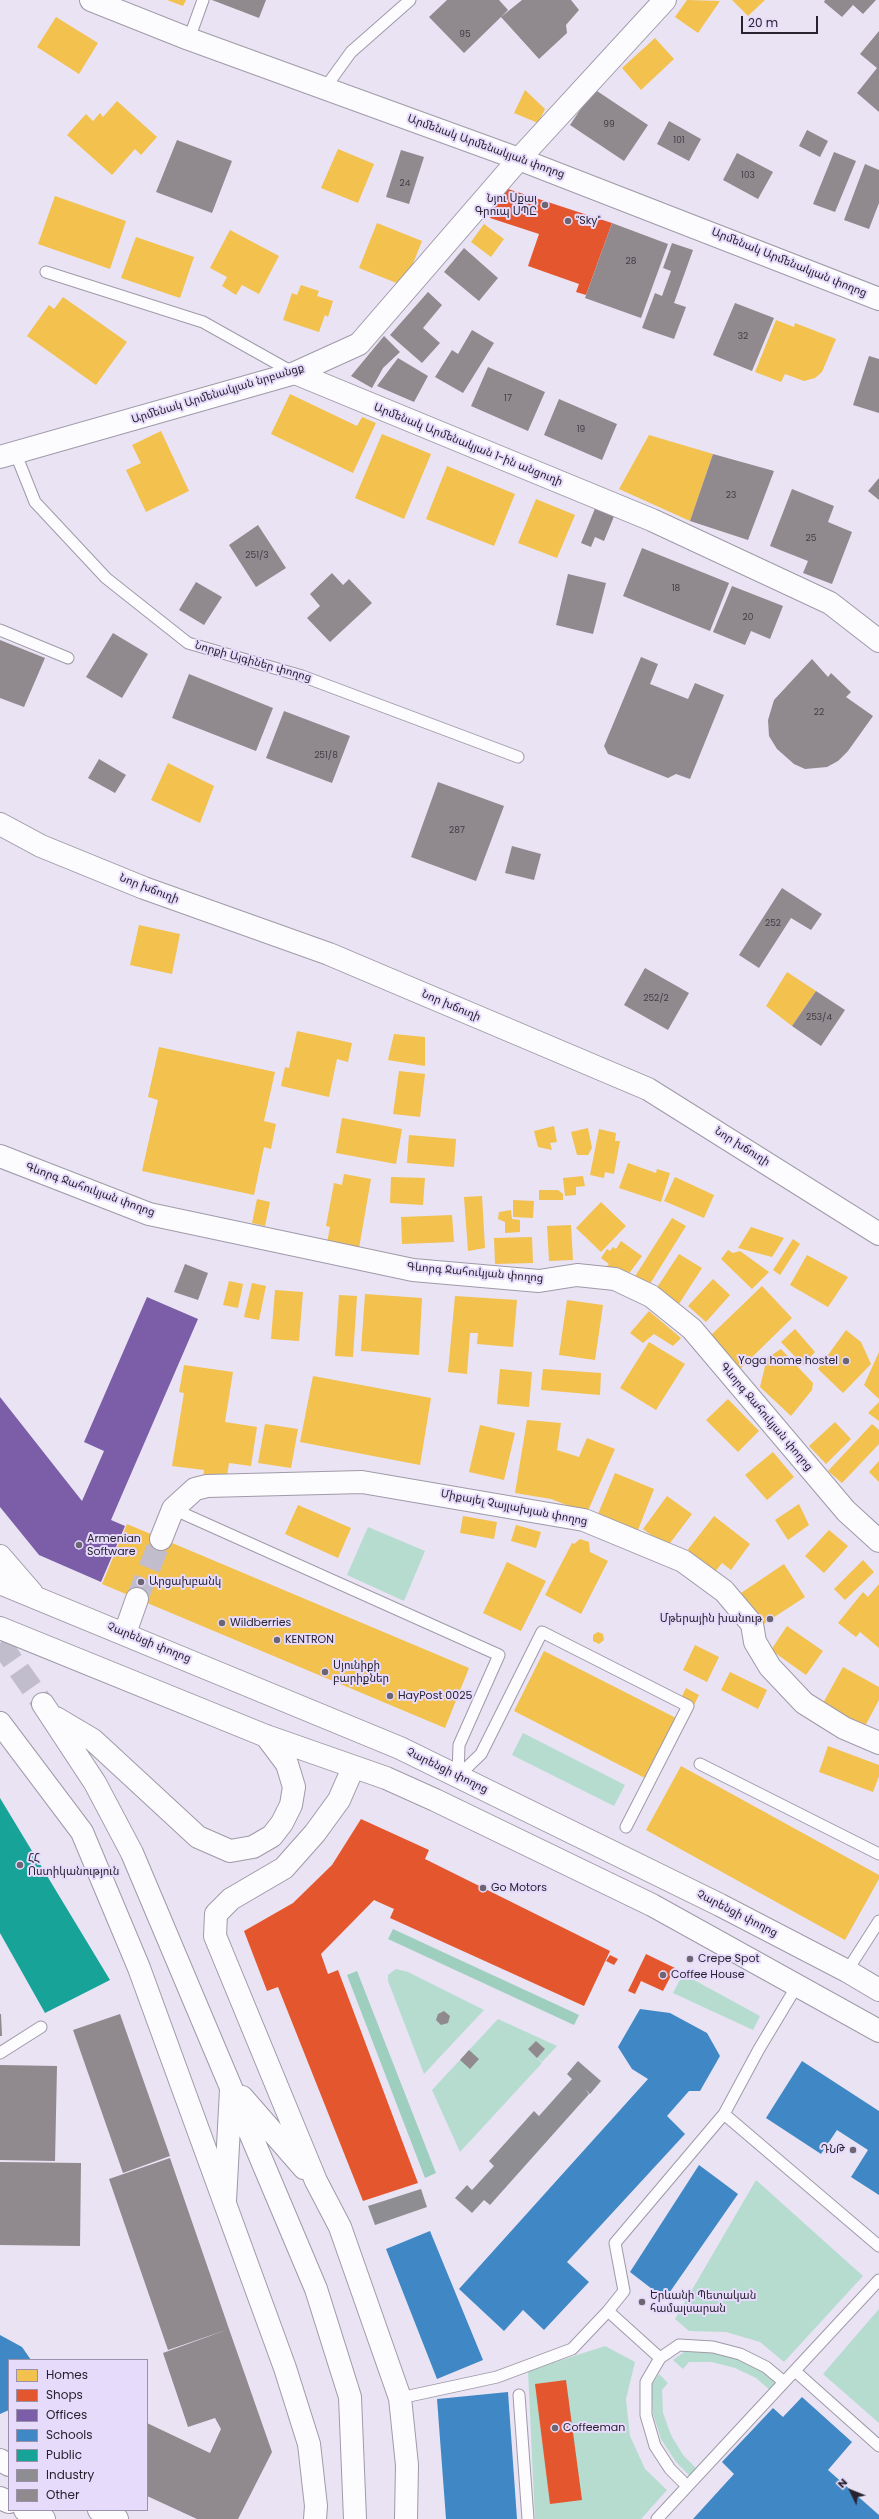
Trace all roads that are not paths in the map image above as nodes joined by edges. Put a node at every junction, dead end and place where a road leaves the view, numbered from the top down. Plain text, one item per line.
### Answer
1 (91, 0) edge
2 (203, 0) edge
3 (410, 0) edge
4 (665, 0) edge
5 (189, 39) junction
6 (325, 88) junction
7 (519, 159) junction
8 (46, 272) dead end
9 (879, 299) edge
10 (295, 373) junction
11 (8, 455) edge
12 (0, 630) edge
13 (879, 641) edge
14 (68, 658) dead end
15 (518, 757) dead end
16 (0, 824) edge
17 (0, 1156) edge
18 (879, 1234) edge
19 (173, 1509) junction
20 (161, 1539) tunnel mouth
21 (879, 1541) edge
22 (0, 1556) edge
23 (0, 1583) edge
24 (36, 1597) junction
25 (137, 1599) tunnel mouth
26 (0, 1628) edge
27 (125, 1633) junction
28 (0, 1722) edge
29 (266, 1736) junction
30 (879, 1743) edge
31 (700, 1764) dead end
32 (353, 1768) junction
33 (458, 1776) junction
34 (626, 1828) dead end
35 (879, 1854) edge
36 (879, 1921) edge
37 (847, 1971) junction
38 (798, 1984) junction
39 (879, 1990) edge
40 (41, 2027) dead end
41 (879, 2031) edge
42 (0, 2053) edge
43 (231, 2084) junction
44 (724, 2114) junction
45 (316, 2181) junction
46 (225, 2201) junction
47 (879, 2246) edge
48 (879, 2280) edge
49 (608, 2311) junction
50 (660, 2358) junction
51 (795, 2371) junction
52 (784, 2382) junction
53 (520, 2396) dead end
54 (400, 2398) junction
55 (879, 2446) edge
56 (687, 2486) junction
57 (27, 2511) edge
58 (102, 2511) edge
59 (44, 2519) edge
60 (117, 2519) edge
61 (315, 2519) edge
62 (355, 2519) edge
63 (406, 2519) edge
64 (528, 2519) edge
65 (657, 2519) edge

1 - 5 main road, Արմենակ Արմենակյան փողոց
2 - 5 lane
3 - 6 lane
4 - 7 main road, Արմենակ Արմենակյան նրբանցք
5 - 6 main road, Արմենակ Արմենակյան փողոց
6 - 7 main road, Արմենակ Արմենակյան փողոց
7 - 9 main road, Արմենակ Արմենակյան փողոց
7 - 10 main road, Արմենակ Արմենակյան նրբանցք
8 - 10 lane, Արմենակ Արմենակյան 1-ին անցուղի
10 - 11 main road, Արմենակ Արմենակյան նրբանցք
10 - 13 main road, Արմենակ Արմենակյան 1-ին անցուղի
11 - 15 lane, Նորքի Այգիներ փողոց
12 - 14 lane
16 - 18 main road, Նոր խճուղի
17 - 21 main road, Գևորգ Ջահուկյան փողոց
19 - 20 main road, Միքայել Չայլախյան փողոց
19 - 30 main road, Միքայել Չայլախյան փողոց
19 - 33 lane
22 - 24 main road
23 - 24 main road, Չարենցի փողոց
24 - 27 main road, Չարենցի փողոց
25 - 27 main road
26 - 29 main road
27 - 33 main road, Չարենցի փողոց
28 - 46 main road
29 - 32 main road
29 - 43 main road
31 - 35 lane
32 - 38 main road
32 - 45 main road
33 - 34 lane
33 - 37 main road, Չարենցի փողոց
36 - 37 lane
37 - 39 main road, Չարենցի փողոց
38 - 41 main road
38 - 44 lane
40 - 42 lane
43 - 45 main road
43 - 46 main road
43 - 62 main road
44 - 47 lane
44 - 49 lane
45 - 54 main road
46 - 61 main road
48 - 51 lane
49 - 50 lane
49 - 54 lane
50 - 52 lane
50 - 56 lane
51 - 52 lane
51 - 55 lane
52 - 56 lane
53 - 64 lane
54 - 63 main road
56 - 65 lane
57 - 59 main road
58 - 60 main road

